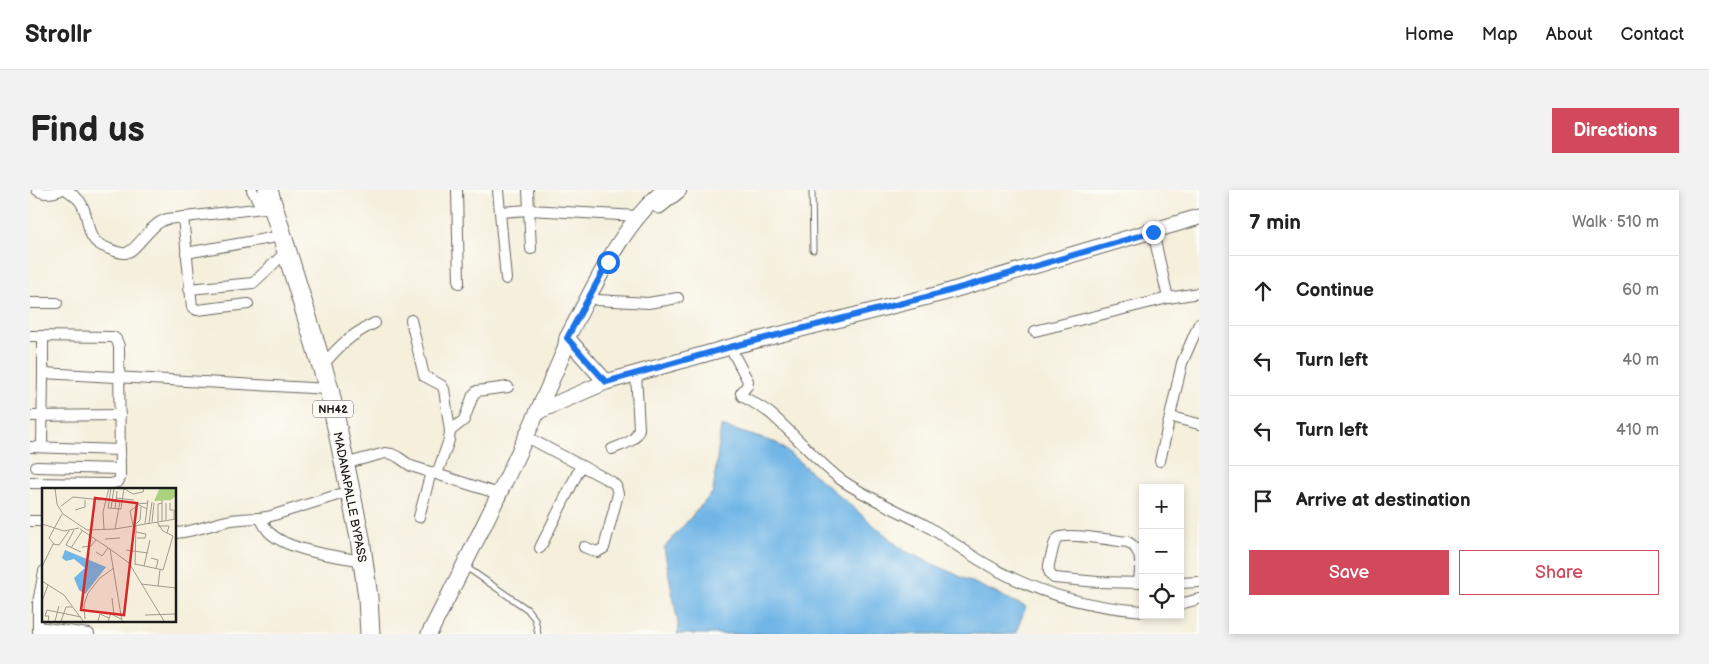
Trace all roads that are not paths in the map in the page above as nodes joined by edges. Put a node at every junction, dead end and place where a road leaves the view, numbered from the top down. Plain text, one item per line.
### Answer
1 (37, 190) edge
2 (60, 190) edge
3 (67, 190) edge
4 (252, 190) edge
5 (457, 190) edge
6 (498, 190) edge
7 (528, 190) edge
8 (665, 190) edge
9 (679, 190) edge
10 (812, 190) edge
11 (268, 202) edge
12 (529, 210) junction
13 (500, 212) junction
14 (638, 216) junction
15 (183, 217) junction
16 (1199, 218) edge
17 (1153, 232) junction
18 (285, 244) junction
19 (531, 248) dead end
20 (813, 250) dead end
21 (186, 253) junction
22 (506, 278) dead end
23 (459, 283) dead end
24 (189, 289) junction
25 (1199, 293) edge
26 (678, 298) dead end
27 (1168, 298) junction
28 (597, 300) junction
29 (30, 303) edge
30 (57, 303) dead end
31 (248, 304) dead end
32 (411, 320) dead end
33 (375, 323) dead end
34 (1199, 324) edge
35 (1035, 331) dead end
36 (30, 336) edge
37 (43, 336) junction
38 (568, 344) junction
39 (730, 347) junction
40 (322, 366) junction
41 (43, 373) junction
42 (636, 373) junction
43 (119, 377) junction
44 (606, 382) junction
45 (508, 387) dead end
46 (329, 389) junction
47 (539, 411) junction
48 (43, 415) junction
49 (30, 416) edge
50 (120, 416) junction
51 (1170, 417) junction
52 (1199, 424) edge
53 (450, 431) junction
54 (526, 437) junction
55 (30, 446) edge
56 (42, 447) junction
57 (612, 448) dead end
58 (120, 450) junction
59 (1160, 461) dead end
60 (344, 464) junction
61 (581, 466) junction
62 (36, 467) dead end
63 (120, 469) junction
64 (434, 473) junction
65 (30, 482) edge
66 (350, 491) junction
67 (499, 494) junction
68 (419, 517) dead end
69 (260, 518) junction
70 (176, 533) edge
71 (584, 547) dead end
72 (540, 548) dead end
73 (363, 561) junction
74 (464, 566) junction
75 (42, 582) edge
76 (1141, 582) edge
77 (1184, 582) edge
78 (1199, 582) edge
79 (1199, 599) edge
80 (1184, 603) edge
81 (1139, 611) edge
82 (38, 630) edge
83 (89, 634) edge
84 (370, 634) edge
85 (429, 634) edge
86 (538, 634) edge

1 - 2 street
3 - 15 street
4 - 11 street
5 - 23 street
6 - 13 street
7 - 12 street
8 - 14 main road
9 - 28 main road
10 - 20 lane
11 - 15 street
11 - 18 highway, MADANAPALLE BYPASS / NH42
12 - 13 street
12 - 14 street
12 - 19 street
13 - 22 street
14 - 38 main road
15 - 21 street
16 - 17 main road
17 - 27 street
17 - 39 main road
18 - 21 street
18 - 24 street
18 - 40 highway, MADANAPALLE BYPASS / NH42
21 - 24 street
24 - 31 street
25 - 27 street
26 - 28 street
27 - 35 street
28 - 38 main road
29 - 30 street
32 - 53 street
33 - 40 street
34 - 51 street
36 - 37 street
37 - 41 street
37 - 43 street
38 - 44 main road
38 - 47 main road
39 - 42 main road
39 - 81 street
40 - 46 highway, MADANAPALLE BYPASS / NH42
41 - 43 street
41 - 48 street
42 - 44 main road
42 - 57 street
43 - 46 street
43 - 50 street
44 - 47 main road
45 - 53 street
46 - 60 highway, MADANAPALLE BYPASS / NH42
47 - 54 main road
48 - 49 street
48 - 50 street
48 - 56 street
50 - 58 street
51 - 52 street
51 - 59 street
53 - 64 street
54 - 61 street
54 - 67 main road
55 - 56 street
56 - 58 street
58 - 63 street
60 - 64 street
60 - 66 highway, MADANAPALLE BYPASS / NH42
61 - 71 street
61 - 72 street
62 - 63 street
63 - 65 street
64 - 67 street
64 - 68 street
66 - 69 street
66 - 73 highway, MADANAPALLE BYPASS / NH42
67 - 74 main road
69 - 70 street
69 - 73 street
73 - 84 highway, MADANAPALLE BYPASS / NH42
74 - 85 main road
74 - 86 lane
75 - 82 street
76 - 76 street
77 - 78 street
79 - 80 street
82 - 83 street

